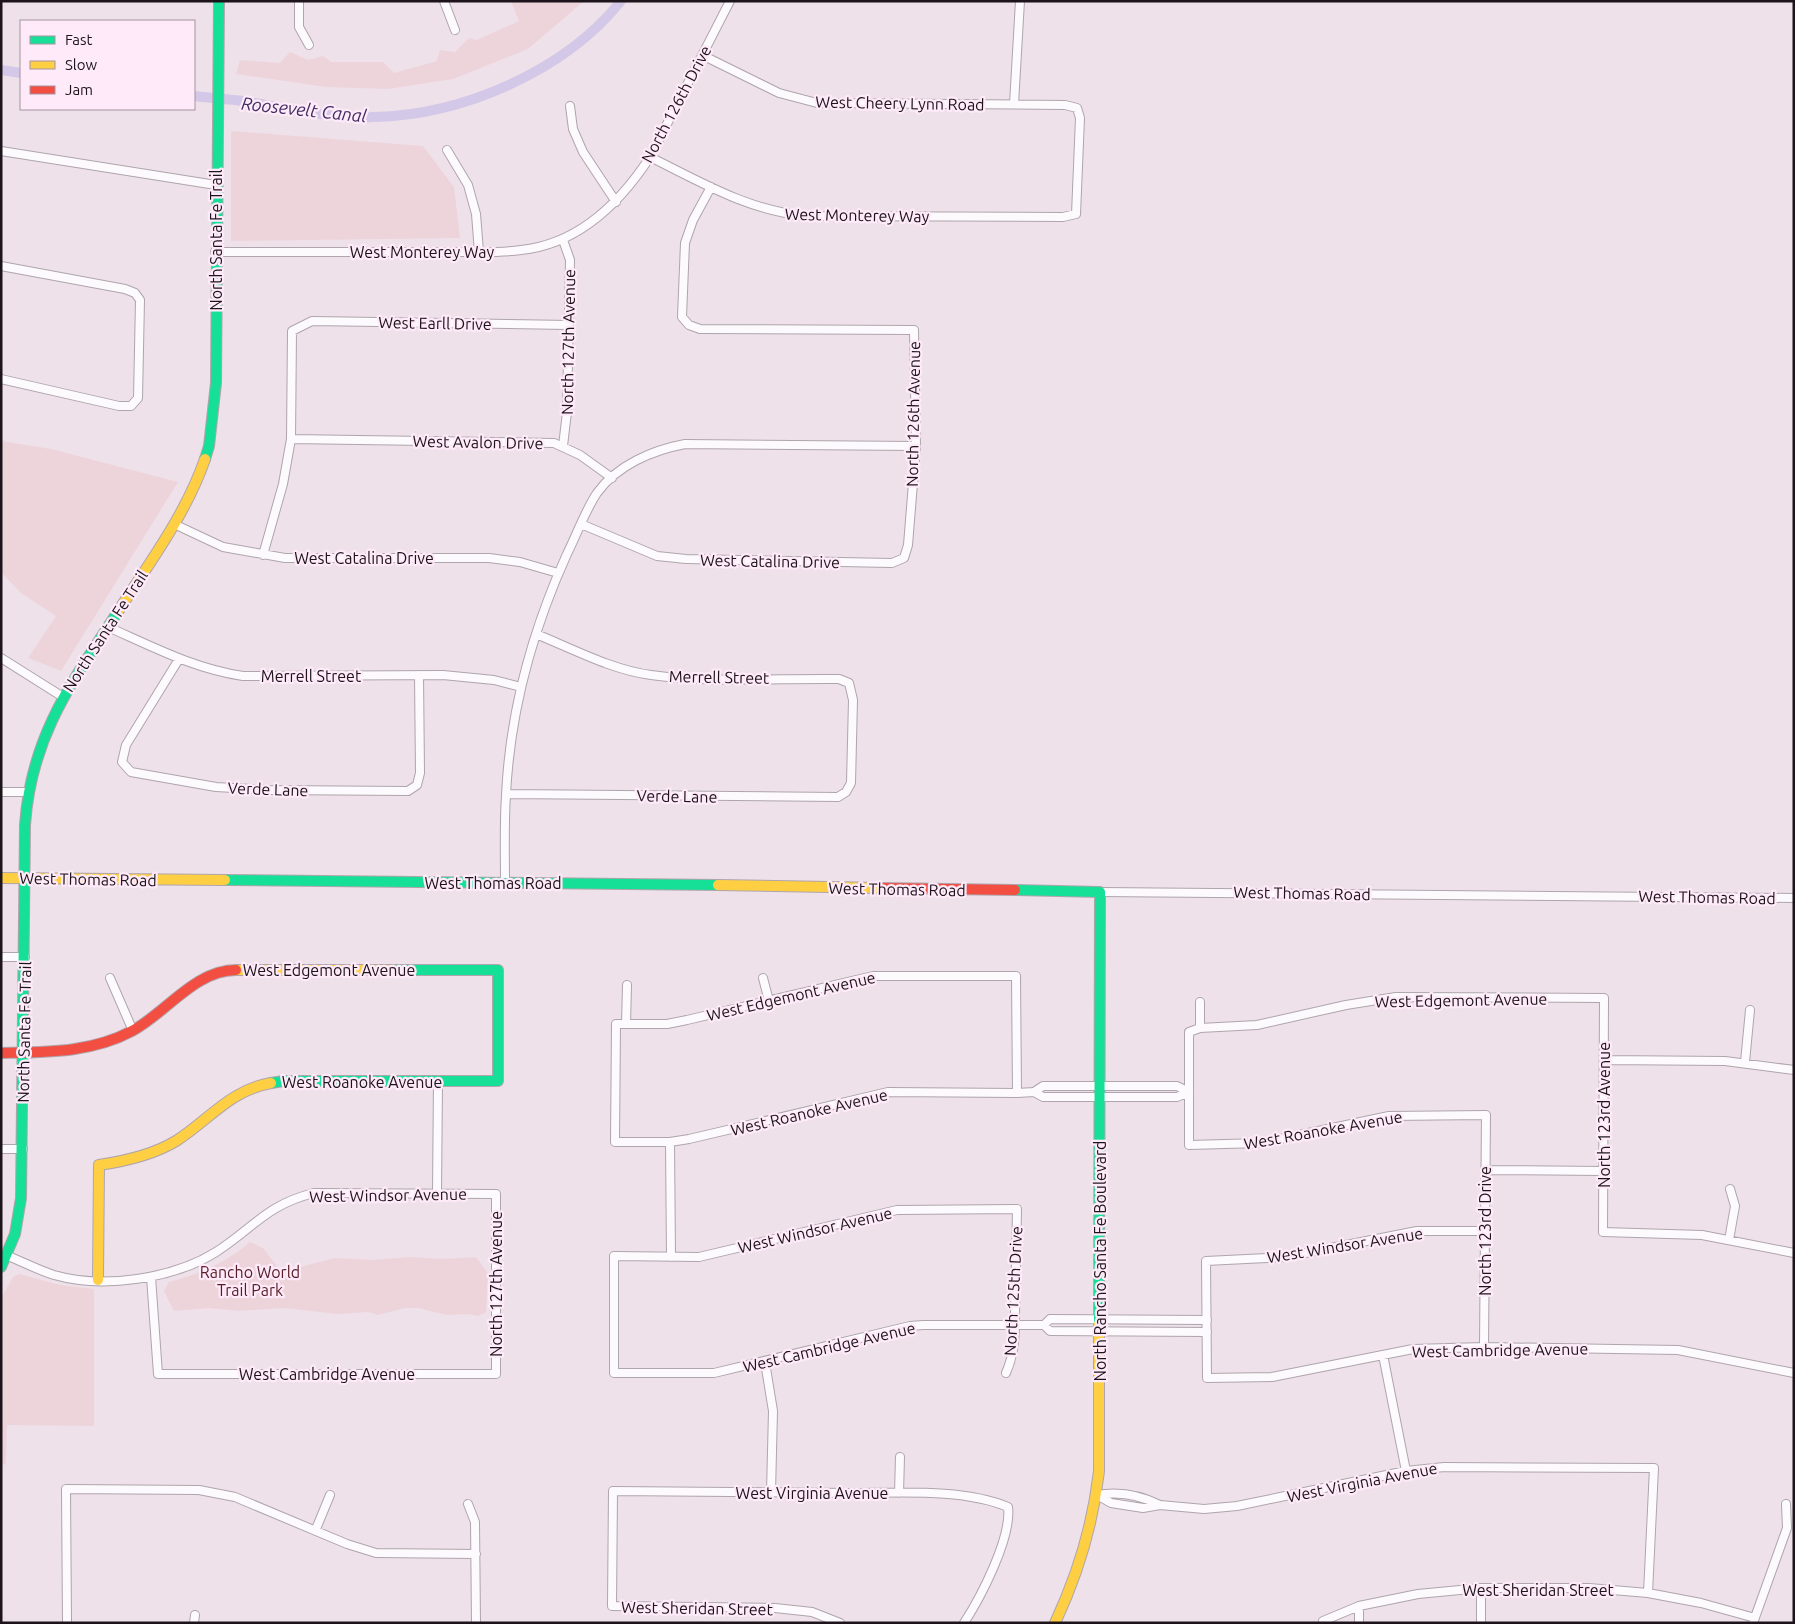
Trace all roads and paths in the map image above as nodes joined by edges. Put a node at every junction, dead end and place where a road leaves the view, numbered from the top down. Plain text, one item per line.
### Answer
1 (219, 1) edge
2 (300, 1) edge
3 (444, 1) edge
4 (730, 1) edge
5 (1020, 1) edge
6 (455, 30) dead end
7 (309, 45) dead end
8 (702, 55) junction
9 (1014, 104) junction
10 (570, 106) dead end
11 (447, 150) dead end
12 (1, 151) edge
13 (650, 157) junction
14 (216, 185) junction
15 (711, 187) junction
16 (616, 202) junction
17 (1076, 214) joint
18 (563, 240) junction
19 (215, 252) junction
20 (479, 252) junction
21 (1, 266) edge
22 (569, 326) junction
23 (1, 379) edge
24 (291, 439) junction
25 (563, 446) junction
26 (916, 446) junction
27 (612, 478) junction
28 (174, 524) junction
29 (581, 524) junction
30 (263, 556) junction
31 (904, 558) joint
32 (558, 573) junction
33 (108, 627) junction
34 (536, 634) junction
35 (1, 658) edge
36 (178, 659) junction
37 (419, 675) junction
38 (521, 687) junction
39 (63, 697) junction
40 (1, 792) edge
41 (27, 792) junction
42 (846, 792) joint
43 (506, 794) junction
44 (1, 878) edge
45 (25, 878) junction
46 (505, 882) junction
47 (1100, 892) junction
48 (1794, 898) edge
49 (1, 957) edge
50 (25, 957) junction
51 (110, 978) dead end
52 (763, 978) dead end
53 (626, 985) dead end
54 (1604, 998) joint
55 (768, 1001) junction
56 (1200, 1002) dead end
57 (1750, 1010) dead end
58 (626, 1024) junction
59 (1200, 1028) junction
60 (133, 1031) junction
61 (1, 1052) edge
62 (24, 1053) junction
63 (1604, 1060) junction
64 (1745, 1062) junction
65 (1794, 1070) edge
66 (498, 1080) joint
67 (438, 1081) junction
68 (1017, 1092) junction
69 (1100, 1092) junction
70 (1189, 1092) junction
71 (1486, 1115) joint
72 (670, 1142) junction
73 (1, 1149) edge
74 (23, 1149) junction
75 (1485, 1170) junction
76 (1603, 1171) junction
77 (1730, 1189) dead end
78 (437, 1193) junction
79 (496, 1194) joint
80 (1017, 1209) joint
81 (1485, 1232) junction
82 (1729, 1240) junction
83 (1794, 1253) edge
84 (8, 1256) junction
85 (670, 1257) junction
86 (1, 1267) edge
87 (151, 1277) junction
88 (98, 1280) junction
89 (1100, 1320) junction
90 (1206, 1320) junction
91 (1015, 1325) junction
92 (1044, 1325) junction
93 (1100, 1331) junction
94 (1206, 1332) junction
95 (1484, 1347) junction
96 (1383, 1355) junction
97 (765, 1362) junction
98 (1006, 1373) dead end
99 (496, 1374) joint
100 (614, 1374) joint
101 (1794, 1374) edge
102 (900, 1457) dead end
103 (1406, 1471) junction
104 (772, 1492) junction
105 (899, 1493) junction
106 (330, 1494) dead end
107 (1097, 1495) junction
108 (468, 1504) dead end
109 (1786, 1504) dead end
110 (316, 1529) junction
111 (476, 1554) junction
112 (1481, 1588) junction
113 (1648, 1593) junction
114 (612, 1606) joint
115 (1359, 1606) junction
116 (1754, 1620) edge
117 (1323, 1621) dead end
118 (66, 1623) edge
119 (476, 1623) edge
120 (840, 1623) edge
121 (964, 1623) edge
122 (1056, 1623) edge
123 (1359, 1623) edge
124 (1481, 1623) edge

1 - 14 street, North Santa Fe Trail
2 - 7 street
3 - 6 street
4 - 8 street, North 126th Drive
5 - 9 street
8 - 9 street, West Cheery Lynn Road
8 - 13 street, North 126th Drive
9 - 17 street, West Cheery Lynn Road
10 - 16 street
11 - 20 street
12 - 14 street
13 - 15 street, West Monterey Way
13 - 16 street, North 126th Drive
14 - 19 street, North Santa Fe Trail
15 - 17 street, West Monterey Way
15 - 26 street, North 126th Avenue
16 - 18 street, West Monterey Way
18 - 20 street, West Monterey Way
18 - 22 street, North 127th Avenue
19 - 20 street, West Monterey Way
19 - 28 street, North Santa Fe Trail
21 - 23 street
22 - 24 street, West Earll Drive
22 - 25 street, North 127th Avenue
24 - 25 street, West Avalon Drive
24 - 30 street
25 - 27 street, West Avalon Drive
26 - 27 street
26 - 31 street, North 126th Avenue
27 - 29 street
28 - 30 street, West Catalina Drive
28 - 33 street, North Santa Fe Trail
29 - 31 street, West Catalina Drive
29 - 32 street
30 - 32 street, West Catalina Drive
32 - 34 street
33 - 36 street, Merrell Street
33 - 39 street, North Santa Fe Trail
34 - 38 street
34 - 42 street, Merrell Street
35 - 39 street
36 - 37 street, Merrell Street
36 - 37 street, Verde Lane
37 - 38 street, Merrell Street
38 - 43 street
39 - 41 street, North Santa Fe Trail
40 - 41 street
41 - 45 street, North Santa Fe Trail
42 - 43 street, Verde Lane
43 - 46 street
44 - 45 street, West Thomas Road
45 - 46 street, West Thomas Road
45 - 50 street, North Santa Fe Trail
46 - 47 street, West Thomas Road
47 - 48 street, West Thomas Road
47 - 69 street, North Rancho Santa Fe Boulevard
49 - 50 street
50 - 62 street, North Santa Fe Trail
51 - 60 street
52 - 55 street
53 - 58 street
54 - 59 street, West Edgemont Avenue
54 - 63 street, North 123rd Avenue
55 - 58 street, West Edgemont Avenue
55 - 68 street, West Edgemont Avenue
56 - 59 street
57 - 64 street
58 - 72 street, West Roanoke Avenue
59 - 70 street
60 - 62 street, West Edgemont Avenue
60 - 66 street, West Edgemont Avenue
61 - 62 street, West Edgemont Avenue
62 - 74 street, North Santa Fe Trail
63 - 64 street
63 - 76 street, North 123rd Avenue
64 - 65 street
66 - 67 street, West Roanoke Avenue
67 - 78 street
67 - 88 street, West Roanoke Avenue
68 - 69 street, West Roanoke Avenue
68 - 72 street, West Roanoke Avenue
69 - 70 street, West Roanoke Avenue
69 - 89 street, North Rancho Santa Fe Boulevard
70 - 71 street, West Roanoke Avenue
71 - 75 street, North 123rd Drive
72 - 85 street
73 - 74 street
74 - 84 street, North Santa Fe Trail
75 - 76 street
75 - 81 street, North 123rd Drive
76 - 82 street, North 123rd Avenue
77 - 82 street
78 - 79 street, West Windsor Avenue
78 - 87 street, West Windsor Avenue
79 - 99 street, North 127th Avenue
80 - 85 street, West Windsor Avenue
80 - 91 street, North 125th Drive
81 - 90 street, West Windsor Avenue
81 - 95 street, North 123rd Drive
82 - 83 street
84 - 86 street, North Santa Fe Trail
84 - 88 street, West Windsor Avenue
85 - 100 street, West Windsor Avenue
87 - 88 street, West Windsor Avenue
87 - 99 street, West Cambridge Avenue
89 - 90 street
89 - 92 street
89 - 93 street, North Rancho Santa Fe Boulevard
90 - 94 street
91 - 92 street, West Cambridge Avenue
91 - 97 street, West Cambridge Avenue
91 - 98 street, North 125th Drive
92 - 93 street
93 - 94 street
93 - 107 street, North Rancho Santa Fe Boulevard
94 - 96 street, West Cambridge Avenue
95 - 96 street, West Cambridge Avenue
95 - 101 street, West Cambridge Avenue
96 - 103 street
97 - 100 street, West Cambridge Avenue
97 - 104 street
102 - 105 street
103 - 107 street, West Virginia Avenue
103 - 113 street, West Virginia Avenue
104 - 105 street, West Virginia Avenue
104 - 114 street, West Virginia Avenue
105 - 121 street, West Virginia Avenue
106 - 110 street
107 - 122 street, North Rancho Santa Fe Boulevard
108 - 111 street
109 - 116 street
110 - 111 street
110 - 118 street
111 - 119 street
112 - 113 street, West Sheridan Street
112 - 115 street, West Sheridan Street
112 - 124 street
113 - 116 street, West Sheridan Street
114 - 120 street, West Sheridan Street
115 - 117 street, West Sheridan Street
115 - 123 street

